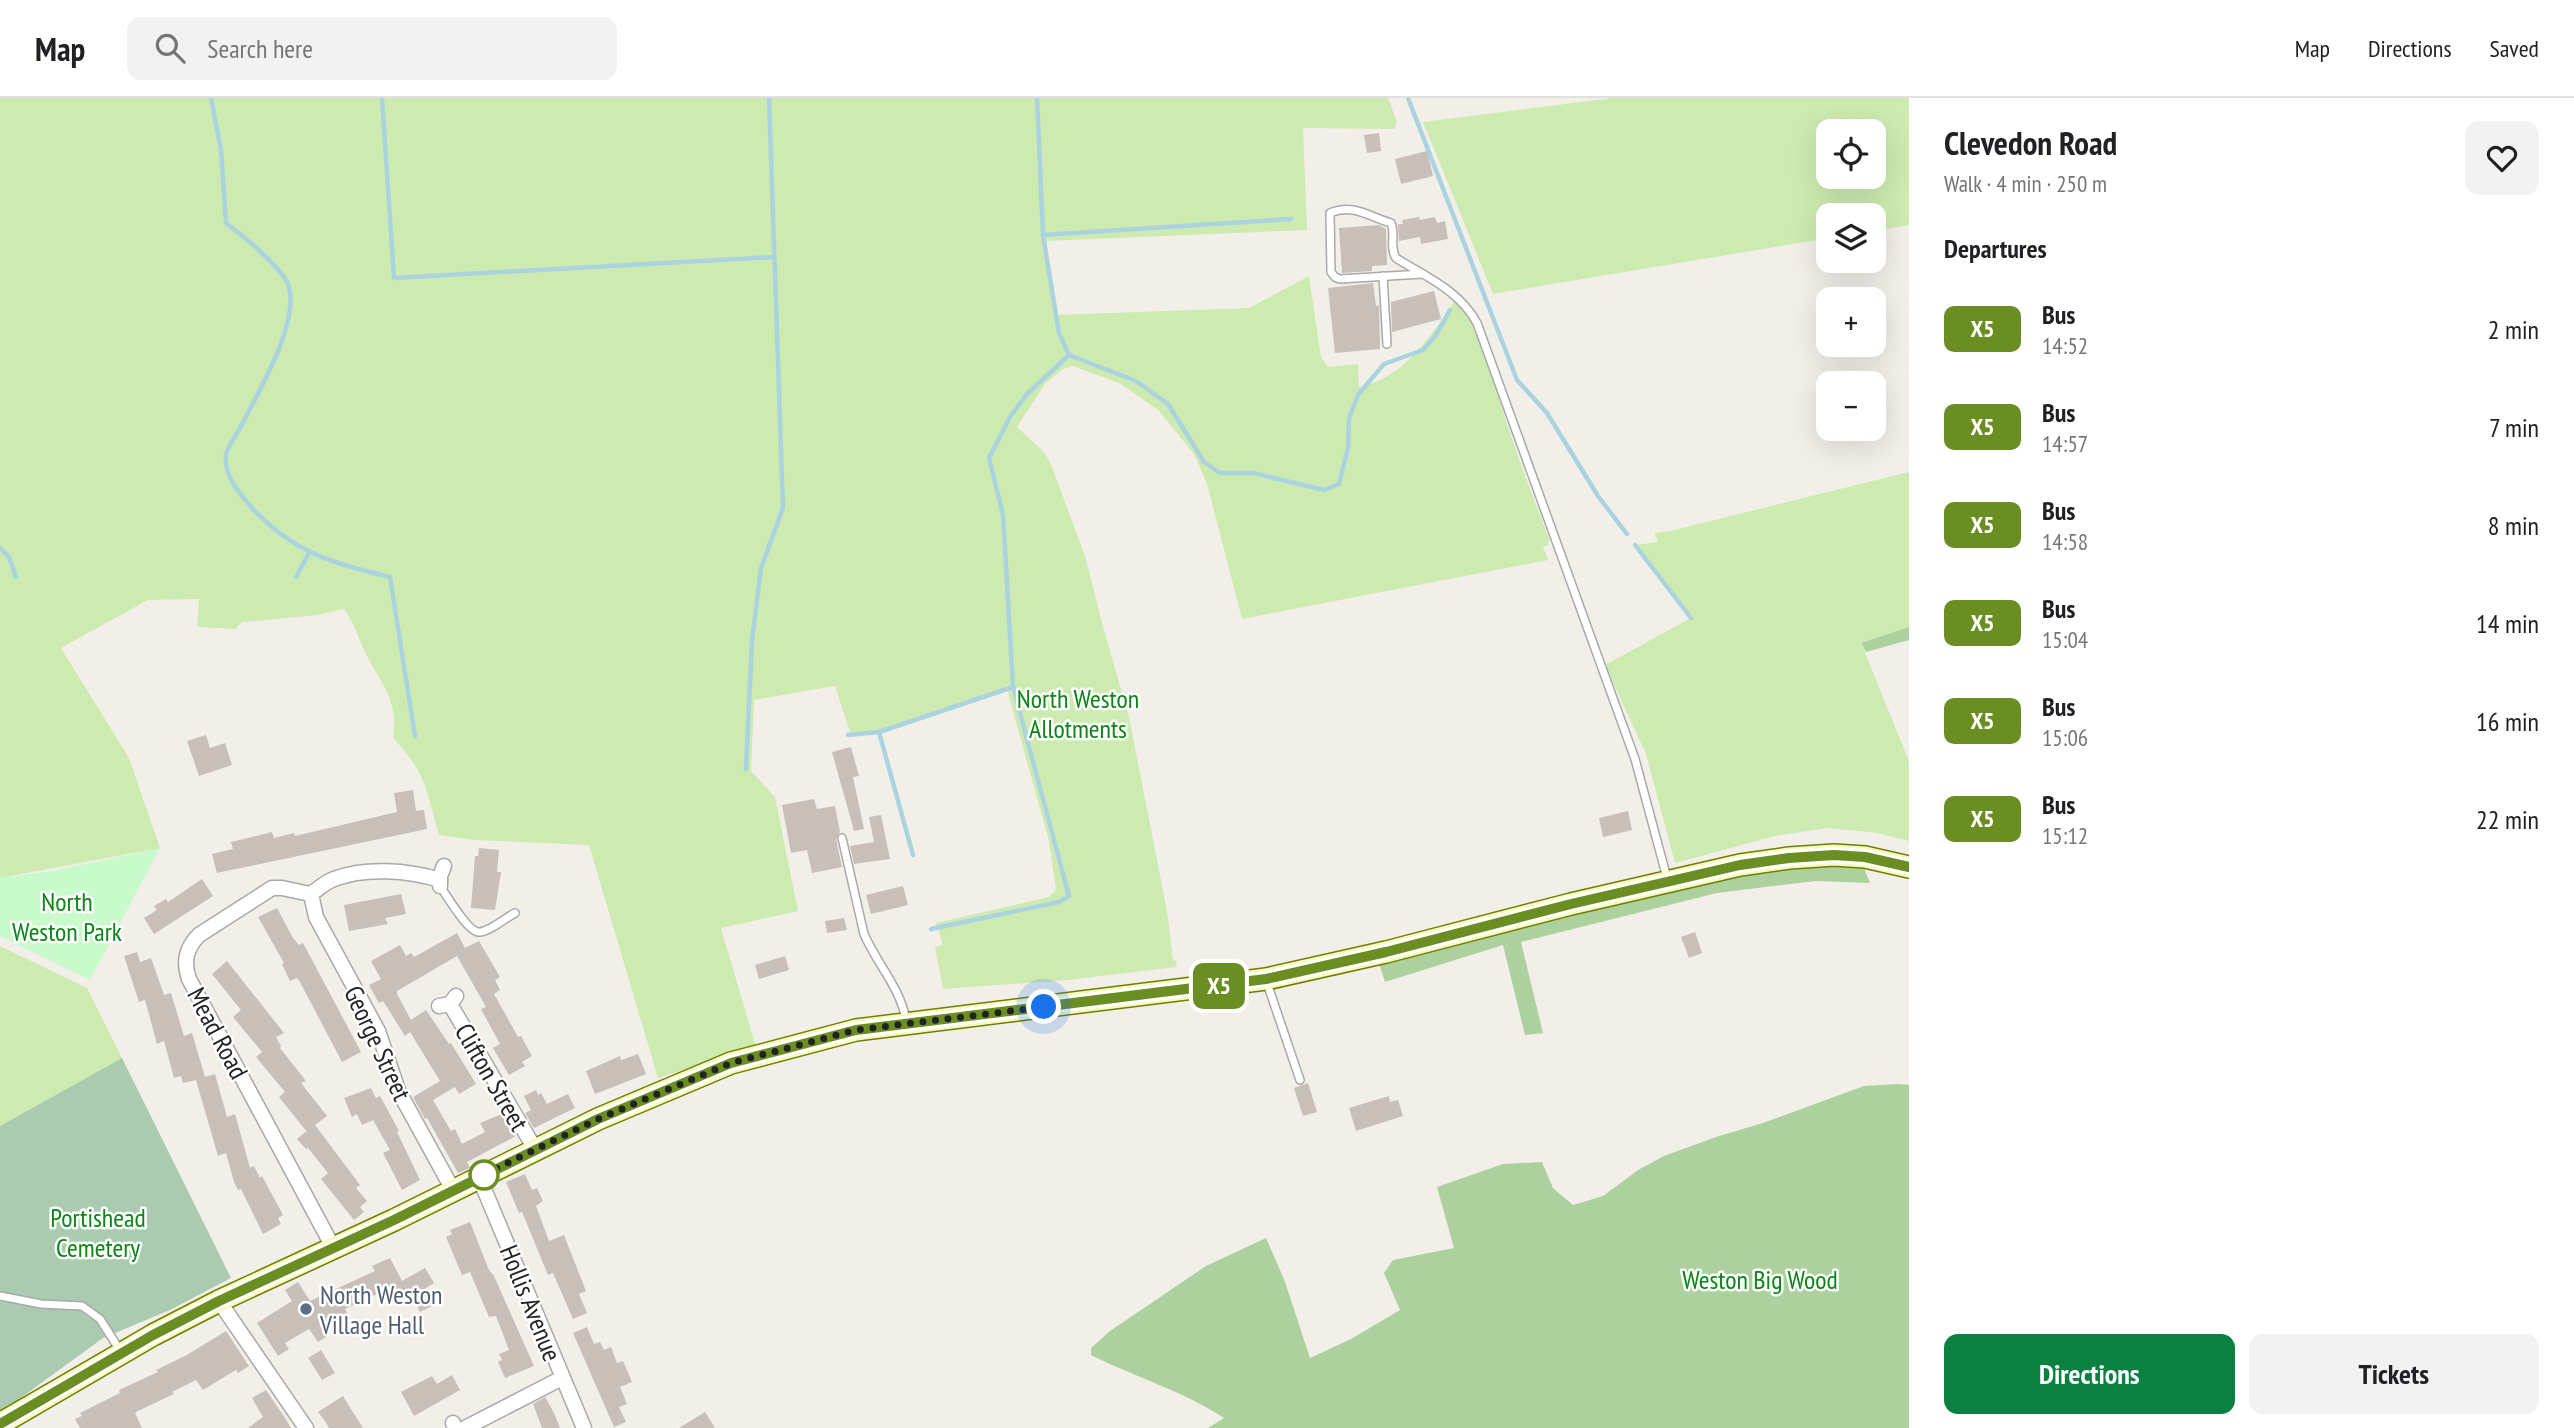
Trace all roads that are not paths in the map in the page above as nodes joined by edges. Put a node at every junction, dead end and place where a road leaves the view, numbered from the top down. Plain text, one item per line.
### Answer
1 (1422, 274) junction
2 (1382, 276) junction
3 (1387, 344) dead end
4 (842, 838) dead end
5 (1909, 867) edge
6 (441, 877) joint
7 (1668, 880) junction
8 (311, 894) junction
9 (515, 913) dead end
10 (1266, 979) junction
11 (448, 1002) dead end
12 (907, 1022) junction
13 (1300, 1080) dead end
14 (535, 1149) junction
15 (479, 1177) junction
16 (453, 1190) junction
17 (334, 1249) junction
18 (0, 1296) edge
19 (219, 1301) junction
20 (122, 1353) junction
21 (562, 1378) junction
22 (0, 1424) edge
23 (458, 1426) edge
24 (306, 1428) edge
25 (584, 1428) edge

1 - 2 lane
1 - 2 lane
1 - 7 lane
2 - 3 lane
4 - 12 lane
5 - 7 main road
6 - 8 street
6 - 9 lane
7 - 10 main road
8 - 16 street, George Street
8 - 17 street, Mead Road
10 - 12 main road
10 - 13 lane
11 - 14 street, Clifton Street
12 - 14 main road
14 - 15 main road
15 - 16 main road
15 - 21 street, Hollis Avenue
16 - 17 main road
17 - 19 main road
18 - 20 lane
19 - 20 main road
19 - 24 street
20 - 22 main road
21 - 23 street
21 - 25 street, Hollis Avenue

